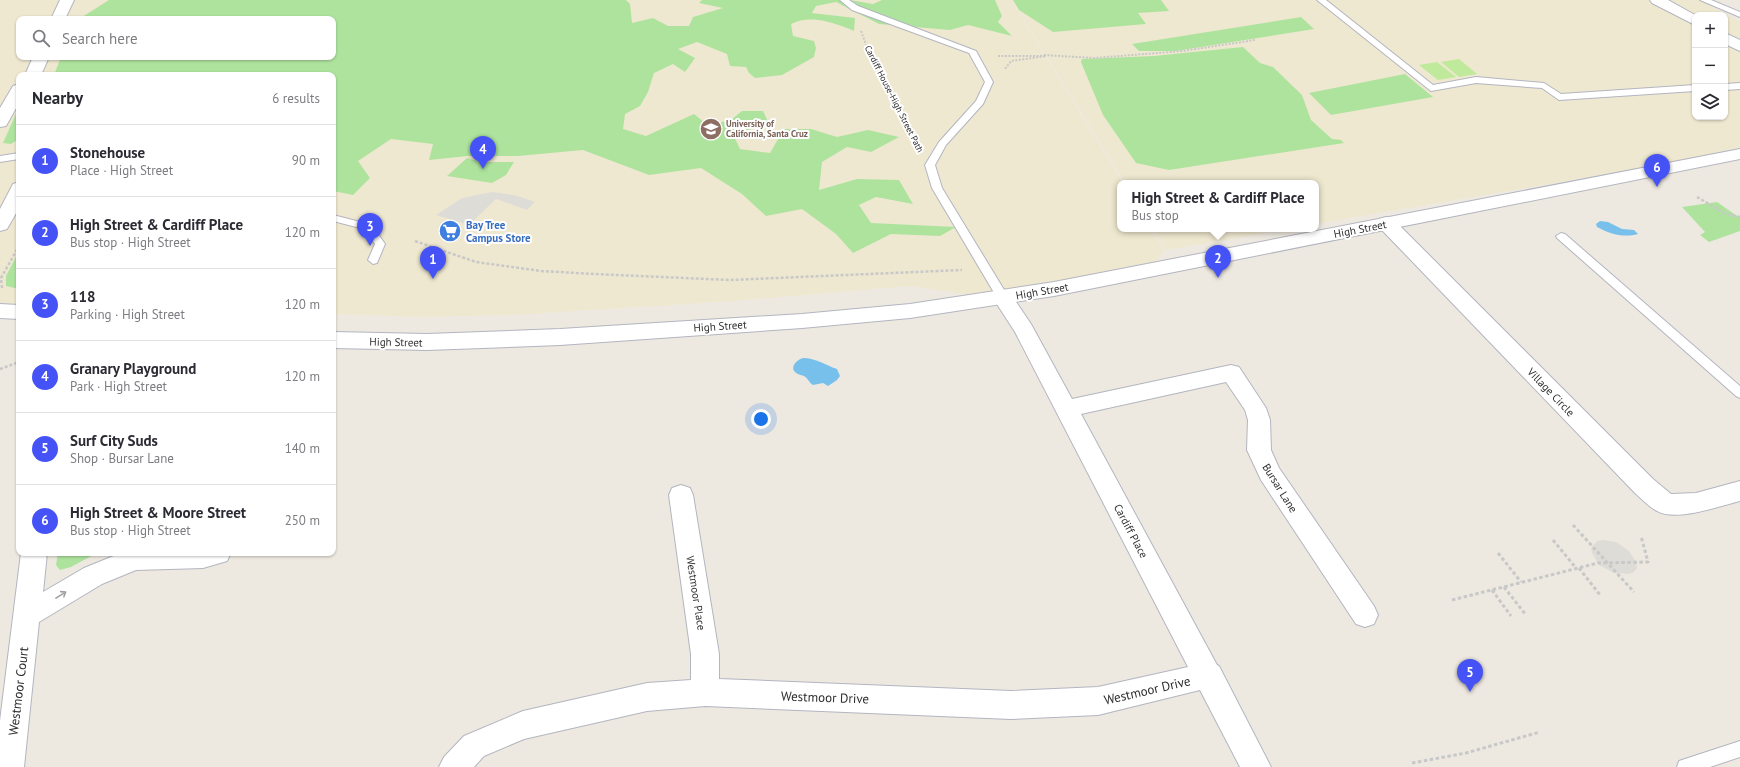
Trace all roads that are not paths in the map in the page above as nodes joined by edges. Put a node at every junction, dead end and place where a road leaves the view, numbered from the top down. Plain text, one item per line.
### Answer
1 (67, 0) edge
2 (844, 0) edge
3 (1321, 0) edge
4 (1656, 0) edge
5 (1704, 0) edge
6 (59, 16) edge
7 (1740, 16) edge
8 (1692, 19) edge
9 (1728, 40) edge
10 (1740, 46) edge
11 (40, 60) edge
12 (34, 72) edge
13 (1740, 86) edge
14 (1728, 87) edge
15 (1692, 88) edge
16 (16, 94) edge
17 (0, 122) edge
18 (1740, 154) edge
19 (16, 156) edge
20 (0, 159) edge
21 (16, 196) edge
22 (336, 219) edge
23 (1386, 224) junction
24 (0, 225) edge
25 (1561, 236) dead end
26 (373, 260) dead end
27 (1003, 298) junction
28 (0, 311) edge
29 (16, 312) edge
30 (336, 340) edge
31 (1740, 393) edge
32 (1066, 409) junction
33 (1740, 491) edge
34 (681, 495) dead end
35 (34, 556) edge
36 (209, 556) edge
37 (28, 616) junction
38 (1365, 616) dead end
39 (1209, 675) junction
40 (705, 692) junction
41 (1740, 749) edge
42 (9, 767) edge
43 (454, 767) edge
44 (1256, 767) edge
45 (1685, 767) edge

1 - 6 street
2 - 27 lane, Cardiff House-High Street Path
3 - 15 lane
4 - 8 street
5 - 7 lane
9 - 10 street
11 - 12 street
13 - 14 lane
16 - 17 street
18 - 23 street, High Street
19 - 20 lane
21 - 24 street
22 - 26 lane
23 - 27 street, High Street
23 - 33 street, Village Circle
25 - 31 lane
27 - 30 street, High Street
27 - 32 street, Cardiff Place
28 - 29 street
32 - 38 street, Bursar Lane
32 - 39 street, Cardiff Place
34 - 40 street, Westmoor Place
35 - 37 street, Westmoor Court
37 -> 36 street
37 - 42 street, Westmoor Court
39 - 40 street, Westmoor Drive
39 - 44 street, Cardiff Place
40 - 43 street, Westmoor Drive
41 - 45 lane

